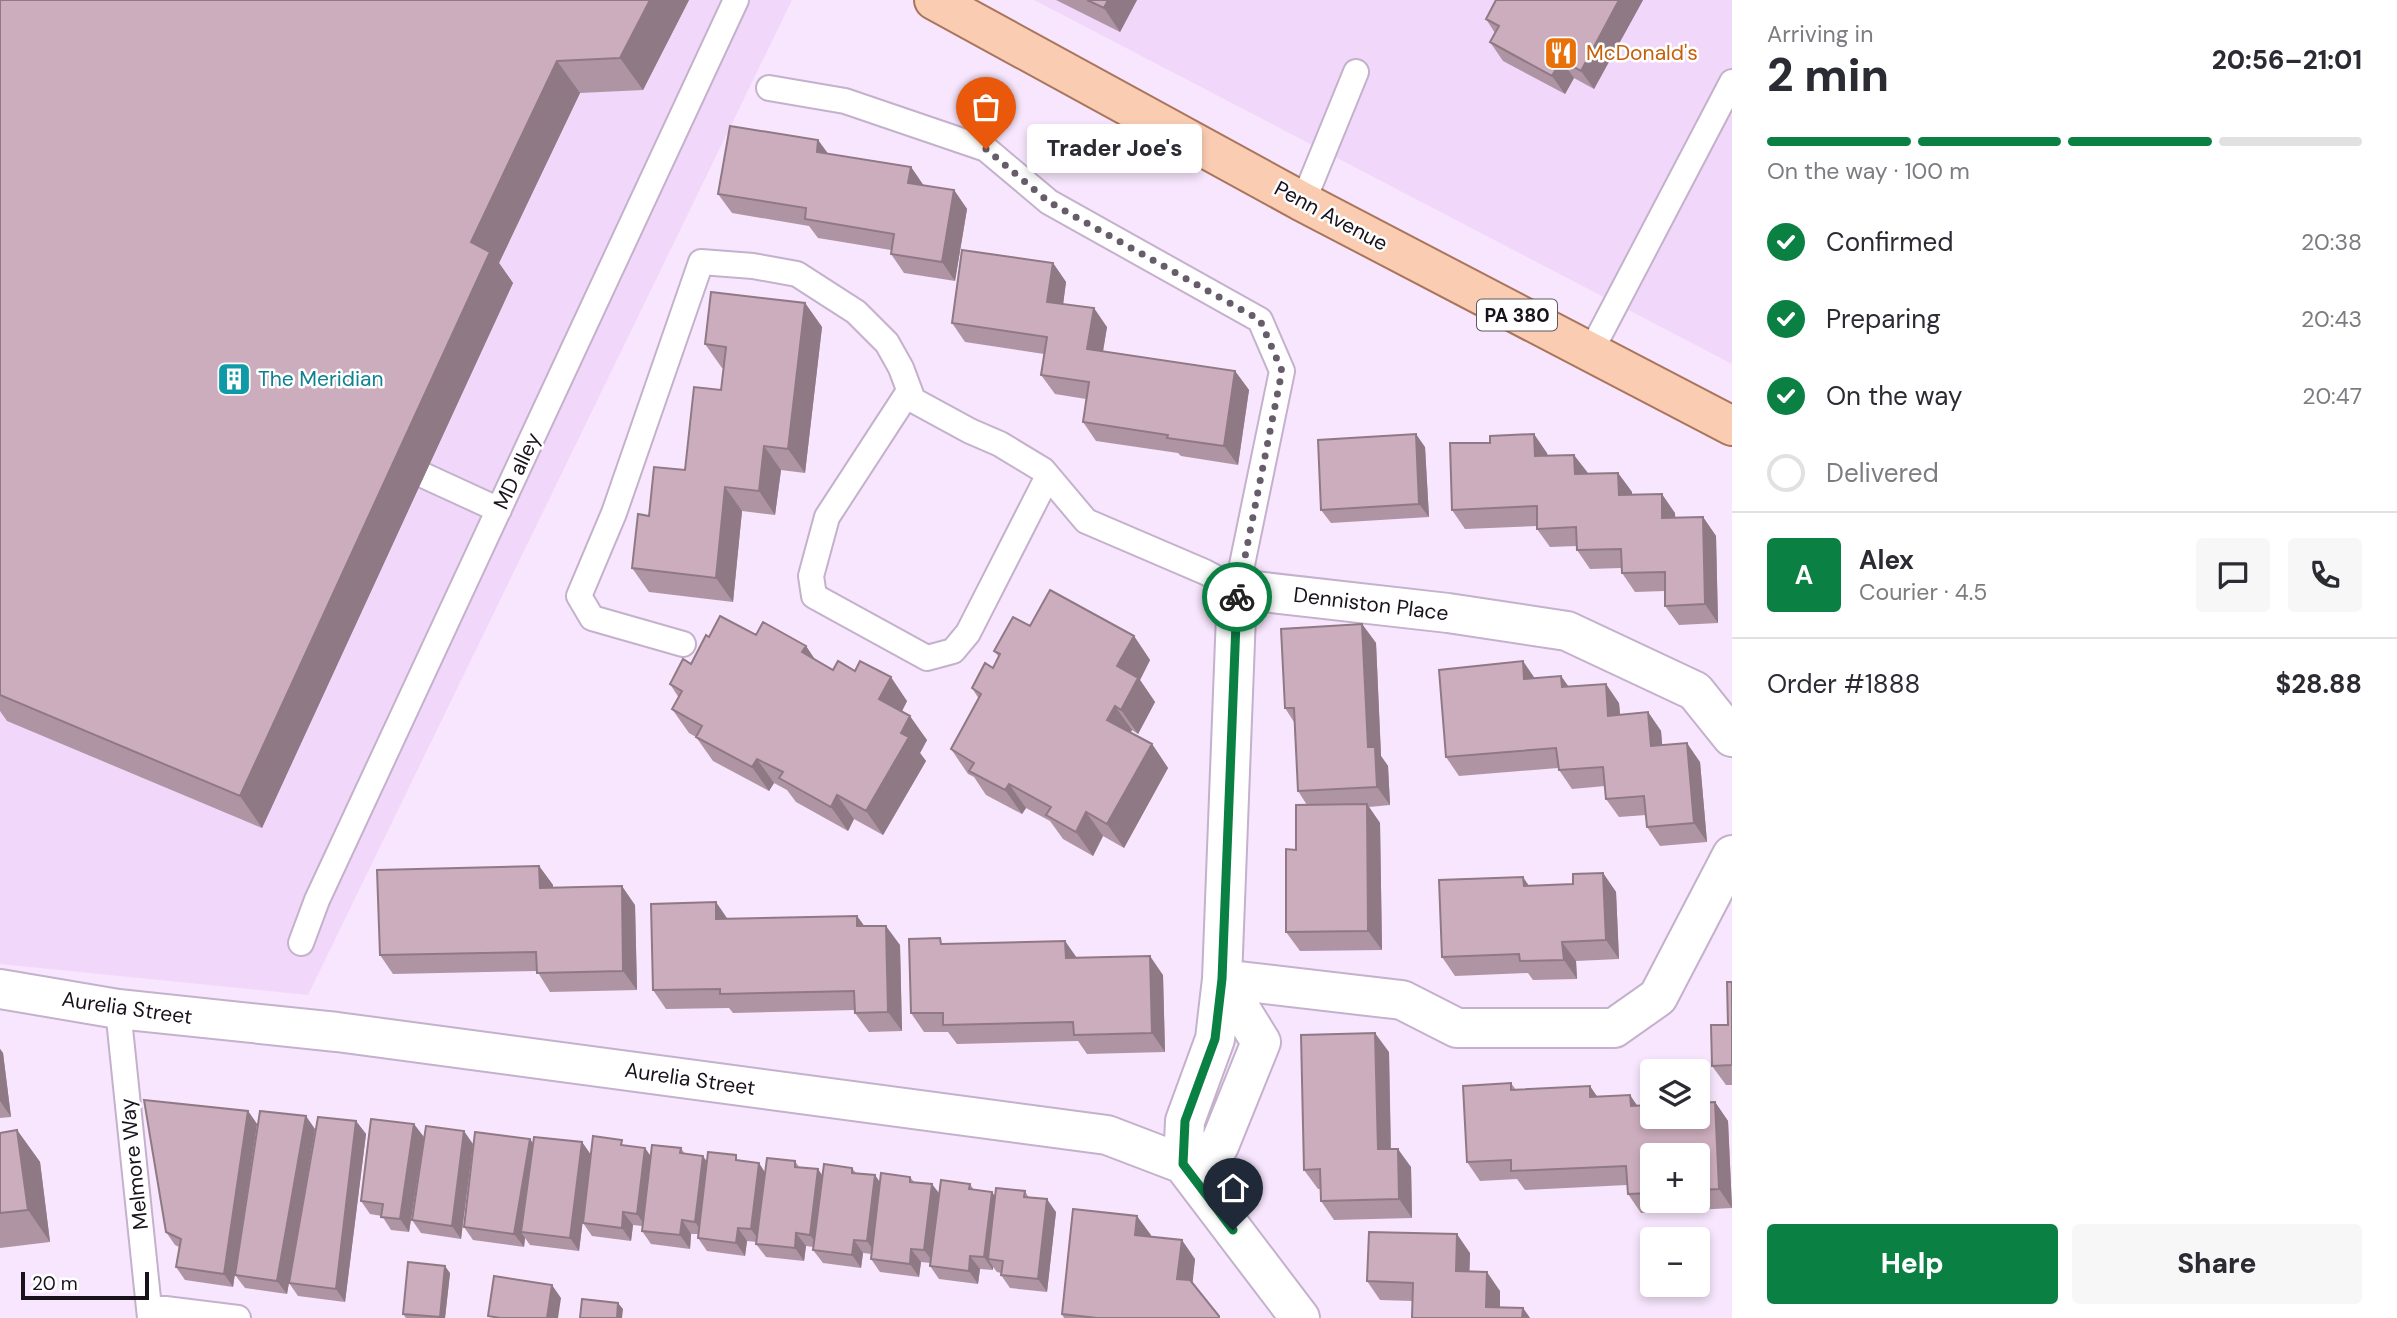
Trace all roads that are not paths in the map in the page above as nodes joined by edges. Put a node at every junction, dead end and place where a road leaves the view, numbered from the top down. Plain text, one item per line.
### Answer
1 (736, 0) edge
2 (934, 0) edge
3 (1356, 72) dead end
4 (1732, 82) edge
5 (769, 88) dead end
6 (1303, 202) junction
7 (1590, 353) junction
8 (909, 391) junction
9 (1732, 426) edge
10 (425, 475) dead end
11 (1048, 477) junction
12 (499, 510) junction
13 (1237, 589) junction
14 (683, 644) dead end
15 (1732, 737) edge
16 (1732, 855) edge
17 (301, 943) dead end
18 (1222, 979) junction
19 (0, 989) edge
20 (118, 1009) junction
21 (1183, 1164) junction
22 (150, 1312) edge
23 (239, 1318) edge
24 (1300, 1318) edge

1 - 12 lane, MD alley
2 - 6 main road, Penn Avenue / PA 380
3 - 6 lane
4 - 7 lane
5 - 13 lane
6 - 7 main road, Penn Avenue / PA 380
7 - 9 main road, Penn Avenue / PA 380
8 - 11 lane
8 - 11 lane
8 - 14 lane
10 - 12 lane
11 - 13 lane
12 - 17 lane, MD alley
13 - 15 street, Denniston Place
13 - 18 street
16 - 18 street
18 - 21 street
19 - 20 street, Aurelia Street
20 - 21 street, Aurelia Street
20 - 22 lane, Melmore Way
21 - 24 street
22 - 23 lane

